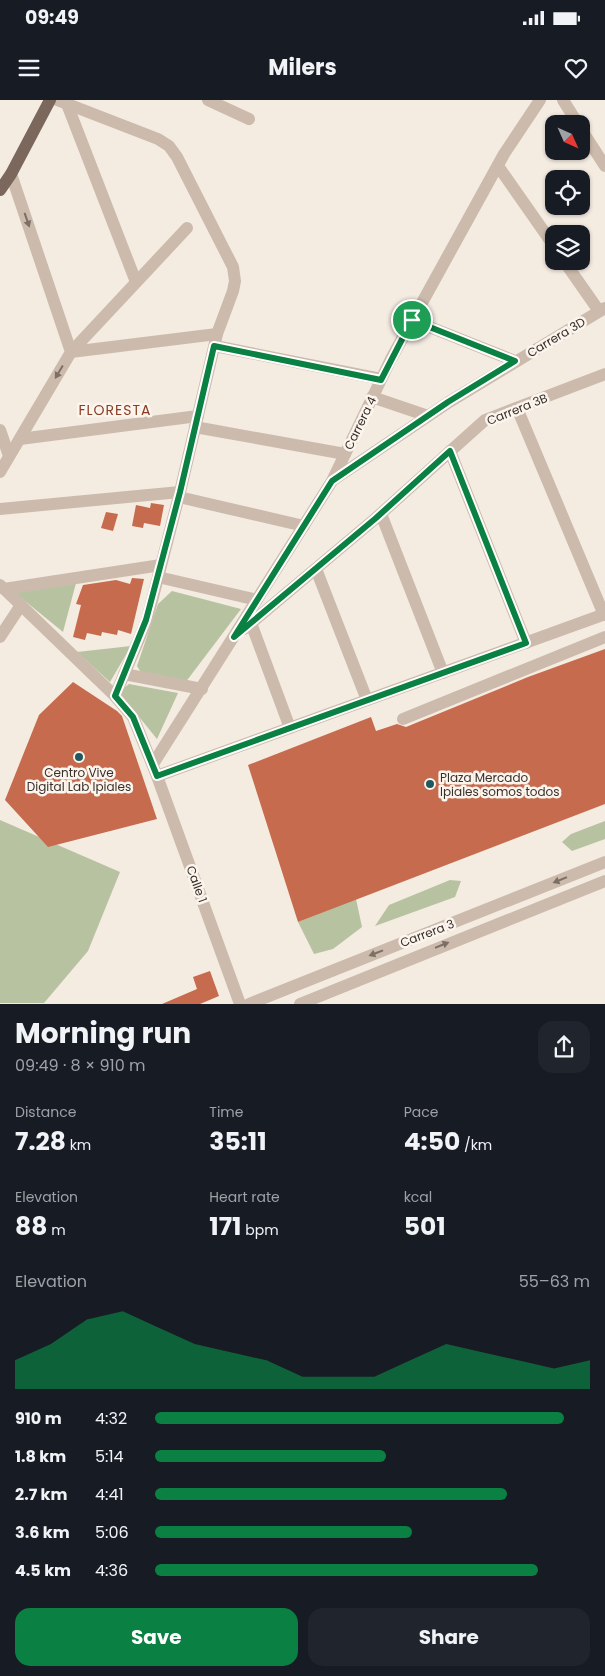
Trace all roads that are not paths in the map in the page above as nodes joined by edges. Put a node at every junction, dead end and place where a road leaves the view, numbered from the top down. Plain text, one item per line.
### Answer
1 (50, 100) edge
2 (208, 100) edge
3 (540, 100) edge
4 (563, 100) edge
5 (62, 102) edge
6 (572, 115) edge
7 (249, 119) dead end
8 (590, 143) edge
9 (498, 166) junction
10 (605, 166) edge
11 (11, 174) junction
12 (0, 190) edge
13 (187, 228) dead end
14 (545, 233) edge
15 (571, 270) edge
16 (136, 282) junction
17 (602, 310) edge
18 (412, 320) junction
19 (216, 340) junction
20 (71, 352) junction
21 (515, 361) junction
22 (605, 374) edge
23 (381, 380) junction
24 (372, 397) junction
25 (516, 408) junction
26 (428, 416) junction
27 (197, 422) junction
28 (0, 430) edge
29 (20, 439) junction
30 (450, 451) junction
31 (345, 454) junction
32 (9, 456) junction
33 (0, 472) edge
34 (332, 481) junction
35 (180, 495) junction
36 (0, 509) edge
37 (381, 514) junction
38 (304, 526) junction
39 (316, 569) junction
40 (160, 571) junction
41 (2, 587) edge
42 (257, 600) junction
43 (21, 605) junction
44 (605, 614) edge
45 (251, 623) junction
46 (0, 637) edge
47 (234, 637) junction
48 (605, 637) edge
49 (526, 643) junction
50 (443, 673) junction
51 (124, 674) junction
52 (202, 689) junction
53 (115, 696) junction
54 (367, 700) junction
55 (403, 719) dead end
56 (290, 728) junction
57 (155, 770) junction
58 (605, 862) edge
59 (605, 880) edge
60 (240, 1004) edge
61 (249, 1004) edge
62 (300, 1004) edge

1 - 11 main road
2 - 7 street
3 - 9 street, Carrera 4
4 - 6 street
5 - 16 street
5 - 19 street
8 - 10 street
9 - 14 street
9 - 18 street, Carrera 4
11 - 12 main road
11 -> 20 street
13 - 16 street
15 - 17 street
16 - 20 street
17 - 21 street, Carrera 3D
18 - 21 street
18 - 23 street, Carrera 4
19 - 20 street
19 - 23 street
19 - 27 street
20 -> 29 street
21 - 26 street, Carrera 3D
22 - 25 street, Carrera 3B
23 - 24 street, Carrera 4
24 - 26 street
24 - 31 street, Carrera 4
25 - 30 street, Carrera 3B
25 - 44 street
26 - 34 street, Carrera 3D
27 - 29 street
27 - 31 street
27 - 35 street
28 - 32 street
29 - 32 street
30 - 37 street, Carrera 3B
30 - 49 street
31 - 34 street, Carrera 4
32 - 33 street
34 - 38 street, Carrera 4
35 - 36 street
35 - 38 street
35 - 40 street
37 - 39 street, Carrera 3B
37 - 50 street
38 - 42 street, Carrera 4
39 - 45 street, Carrera 3B
39 - 54 street
40 - 41 street
40 - 42 street
40 - 51 street
41 - 43 street, Calle 1
42 - 47 street, Carrera 4
43 - 46 street
43 - 53 street, Calle 1
44 - 49 street
45 - 47 street, Carrera 3B
45 - 56 street
47 - 52 street, Carrera 4
48 - 55 street
49 - 50 street
50 - 54 street
51 - 52 street
51 - 53 street
52 - 57 street, Carrera 4
53 - 57 street, Calle 1
54 - 56 street
56 - 57 street
57 - 60 street, Calle 1
58 -> 61 street, Carrera 3
62 -> 59 street, Carrera 3

